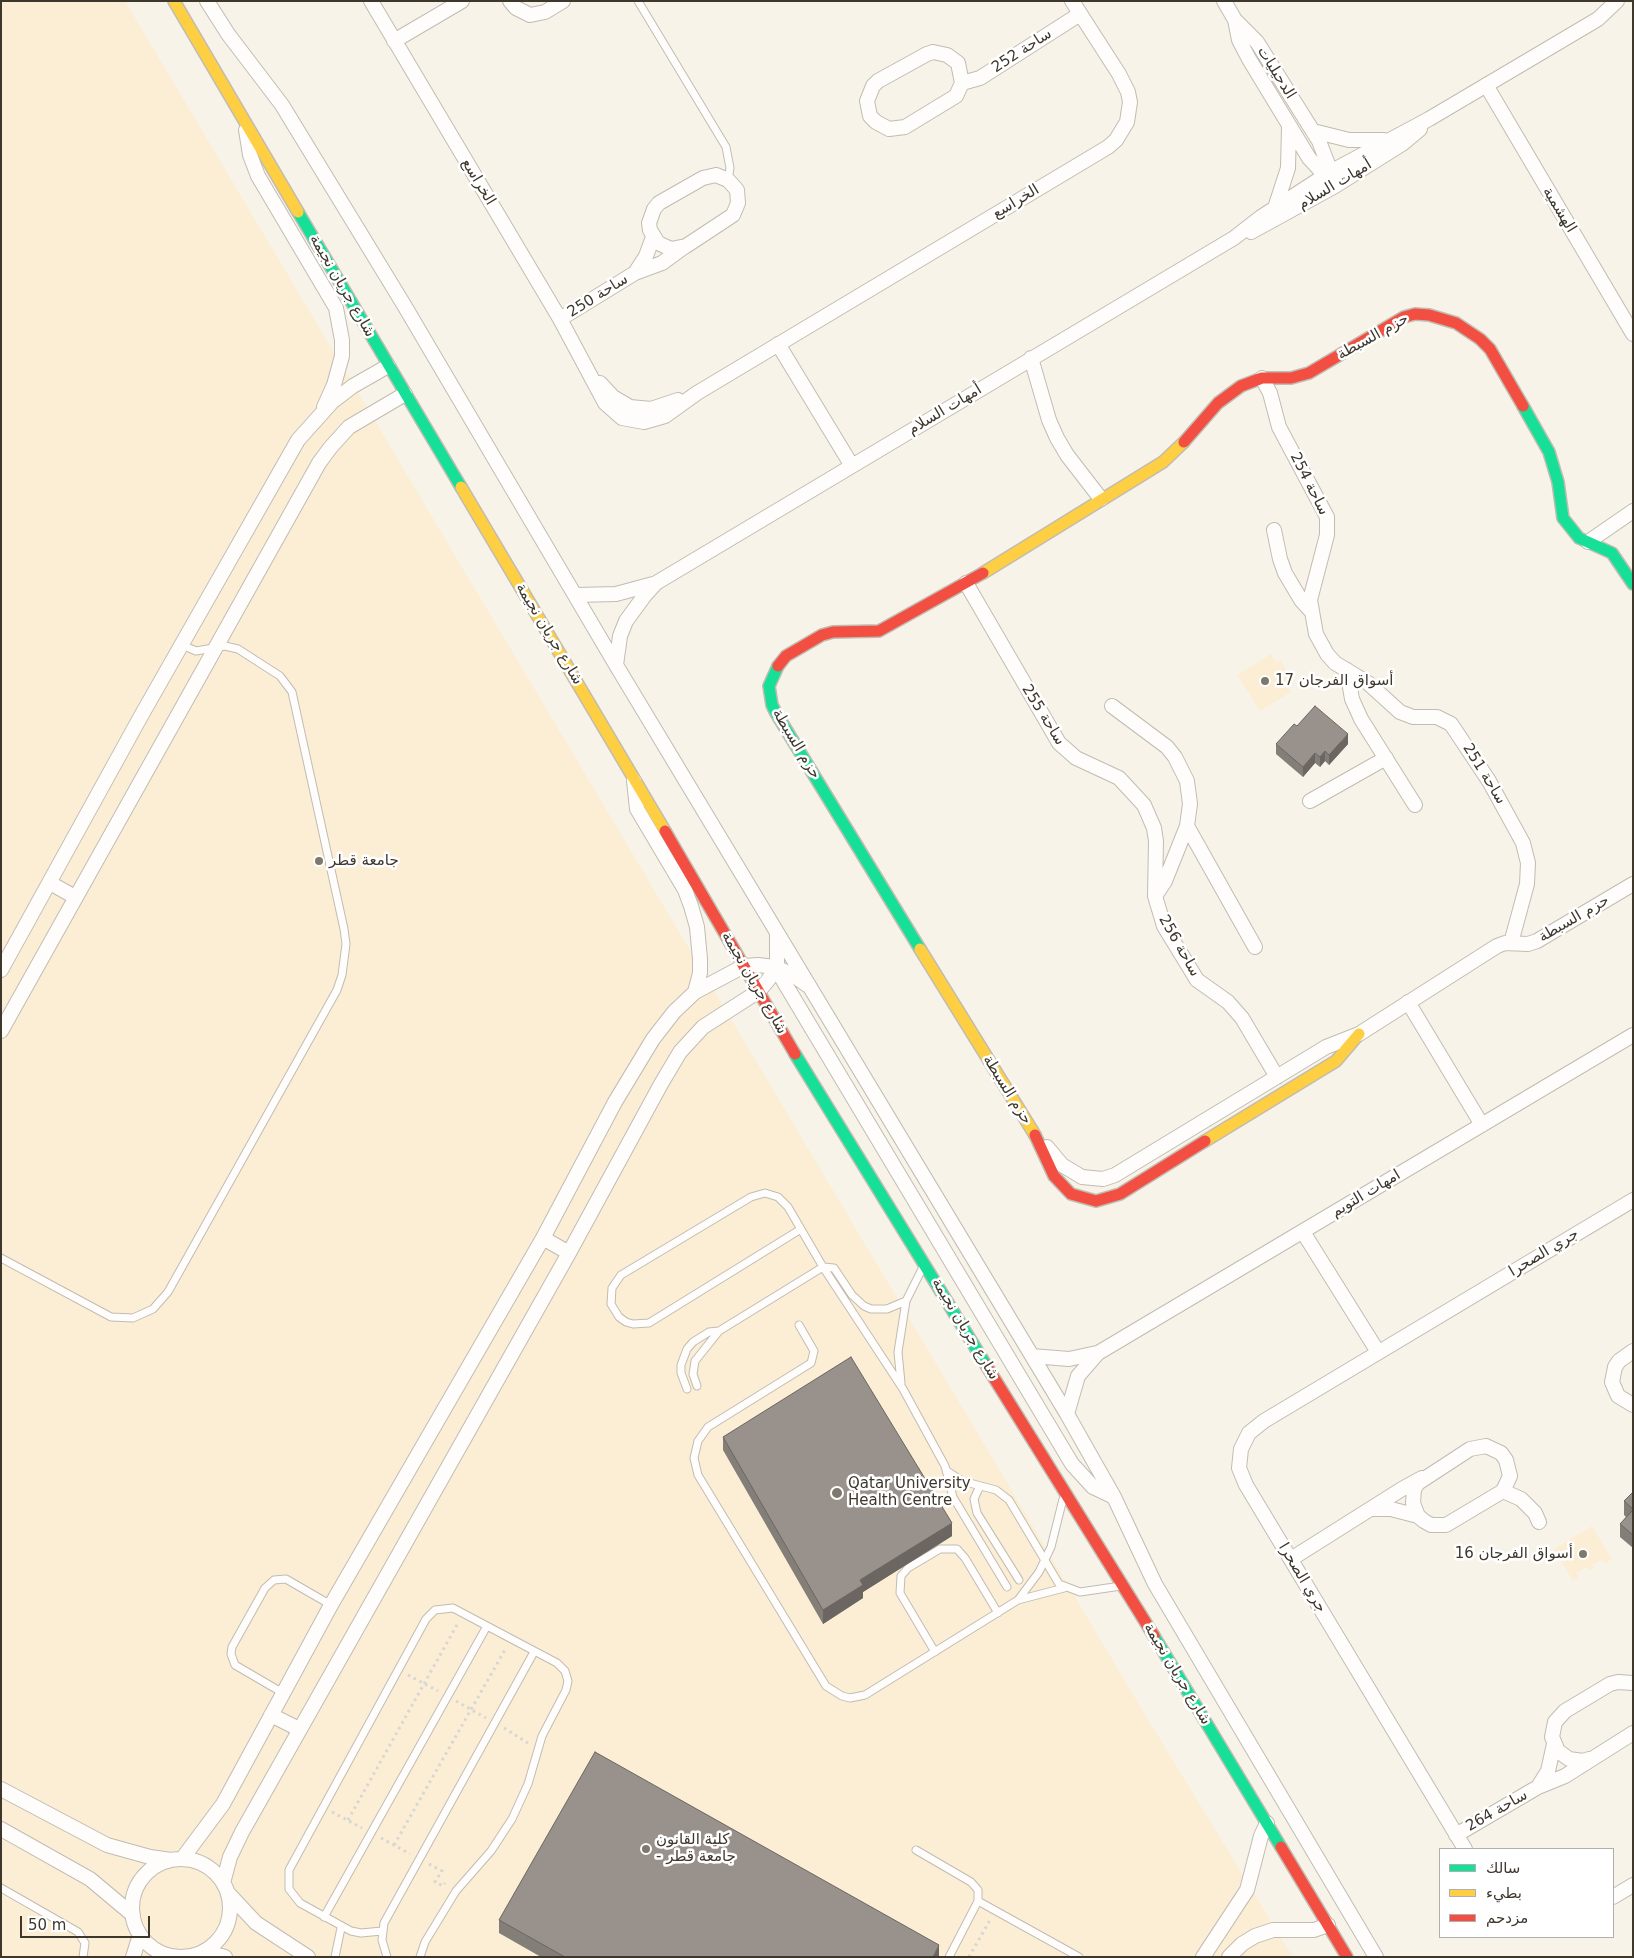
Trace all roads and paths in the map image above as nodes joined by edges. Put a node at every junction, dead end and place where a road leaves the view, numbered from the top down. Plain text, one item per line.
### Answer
1 (174, 1) edge
2 (207, 1) edge
3 (371, 1) edge
4 (462, 1) edge
5 (563, 1) edge
6 (638, 1) edge
7 (1072, 1) edge
8 (1224, 1) edge
9 (1617, 1) edge
10 (509, 2) edge
11 (1080, 14) junction
12 (1235, 20) junction
13 (394, 41) junction
14 (962, 83) junction
15 (1486, 86) junction
16 (1429, 119) junction
17 (246, 122) junction
18 (1289, 126) junction
19 (1313, 131) junction
20 (1387, 140) junction
21 (1328, 174) junction
22 (728, 180) junction
23 (1335, 186) junction
24 (1275, 208) junction
25 (653, 237) junction
26 (1234, 238) junction
27 (686, 246) junction
28 (635, 273) junction
29 (560, 319) junction
30 (1633, 334) edge
31 (778, 344) junction
32 (1031, 358) junction
33 (388, 366) junction
34 (1262, 378) junction
35 (405, 394) junction
36 (321, 413) junction
37 (852, 466) junction
38 (1101, 499) junction
39 (1633, 511) edge
40 (1274, 530) dead end
41 (1588, 542) junction
42 (656, 583) junction
43 (966, 583) junction
44 (1633, 584) edge
45 (576, 595) junction
46 (1311, 611) junction
47 (182, 645) junction
48 (217, 647) junction
49 (616, 666) junction
50 (1347, 670) junction
51 (1112, 706) dead end
52 (1386, 758) junction
53 (634, 778) junction
54 (1310, 801) dead end
55 (1416, 805) dead end
56 (1150, 817) joint
57 (1187, 826) junction
58 (50, 883) junction
59 (1633, 884) edge
60 (1155, 896) junction
61 (75, 897) junction
62 (777, 932) junction
63 (1511, 943) junction
64 (1255, 947) dead end
65 (744, 966) junction
66 (775, 967) junction
67 (1, 970) edge
68 (811, 988) junction
69 (759, 991) junction
70 (695, 992) junction
71 (1408, 1002) junction
72 (1, 1032) edge
73 (1359, 1034) junction
74 (1633, 1035) edge
75 (1277, 1077) junction
76 (1246, 1096) junction
77 (1255, 1111) junction
78 (1482, 1125) junction
79 (1188, 1132) junction
80 (1035, 1134) junction
81 (1197, 1147) junction
82 (1103, 1179) junction
83 (1108, 1198) junction
84 (1633, 1200) edge
85 (801, 1229) junction
86 (1303, 1232) junction
87 (543, 1238) junction
88 (569, 1253) junction
89 (1, 1258) edge
90 (924, 1263) junction
91 (823, 1267) junction
92 (906, 1301) junction
93 (799, 1325) dead end
94 (719, 1331) junction
95 (1633, 1351) edge
96 (1098, 1352) junction
97 (1378, 1352) junction
98 (1032, 1356) junction
99 (697, 1386) dead end
100 (687, 1389) dead end
101 (902, 1389) junction
102 (1633, 1405) edge
103 (1067, 1414) junction
104 (947, 1471) junction
105 (1423, 1478) junction
106 (980, 1486) junction
107 (1503, 1491) junction
108 (1065, 1493) junction
109 (1114, 1497) junction
110 (1373, 1509) junction
111 (1418, 1516) junction
112 (980, 1518) junction
113 (1539, 1522) dead end
114 (970, 1524) junction
115 (1291, 1559) junction
116 (1044, 1562) junction
117 (1019, 1580) dead end
118 (1124, 1586) junction
119 (1007, 1587) dead end
120 (1064, 1588) junction
121 (1018, 1600) junction
122 (331, 1605) junction
123 (464, 1613) junction
124 (998, 1613) junction
125 (487, 1626) junction
126 (511, 1639) junction
127 (534, 1652) junction
128 (935, 1652) junction
129 (399, 1670) junction
130 (424, 1683) junction
131 (1633, 1683) edge
132 (283, 1693) junction
133 (447, 1696) junction
134 (471, 1710) junction
135 (271, 1715) junction
136 (495, 1723) junction
137 (299, 1729) junction
138 (1633, 1733) edge
139 (1554, 1744) junction
140 (537, 1750) junction
141 (1590, 1759) junction
142 (1538, 1788) junction
143 (1, 1789) edge
144 (323, 1807) junction
145 (348, 1820) junction
146 (1267, 1823) junction
147 (1, 1829) edge
148 (371, 1833) junction
149 (1456, 1835) junction
150 (394, 1845) junction
151 (1464, 1848) edge
152 (916, 1850) dead end
153 (419, 1858) junction
154 (177, 1860) junction
155 (463, 1882) junction
156 (1633, 1885) edge
157 (1, 1888) edge
158 (225, 1888) junction
159 (1614, 1896) edge
160 (978, 1901) junction
161 (996, 1911) junction
162 (133, 1916) junction
163 (324, 1918) junction
164 (1328, 1925) junction
165 (341, 1928) junction
166 (382, 1931) junction
167 (140, 1935) junction
168 (204, 1951) junction
169 (952, 1956) edge
170 (83, 1957) edge
171 (133, 1957) edge
172 (184, 1957) edge
173 (225, 1957) edge
174 (308, 1957) edge
175 (335, 1957) edge
176 (387, 1957) edge
177 (420, 1957) edge
178 (969, 1957) edge
179 (1079, 1957) edge
180 (1203, 1957) edge
181 (1229, 1957) edge
182 (1347, 1957) edge
183 (1376, 1957) edge

1 - 17 street, شارع جريان نجيمة
2 - 45 street, شارع جريان نجيمة
3 - 13 street, الخراسع
4 - 13 street
5 - 10 street
6 - 22 lane
7 - 11 street, الخراسع
8 - 12 street, الدحيليات
9 - 15 street, أمهات السلام
11 - 14 street, ساحة 252
11 - 31 street, الخراسع
12 - 18 street, الدحيليات
12 - 19 street, الدحيليات
13 - 29 street, الخراسع
14 - 14 street
15 - 16 street, أمهات السلام
15 - 30 street, الهشمية
16 - 20 street, أمهات السلام
16 - 23 street, أمهات السلام
17 - 33 street, شارع جريان نجيمة
17 - 36 street
18 - 21 street, الدحيليات
18 - 24 street
19 - 20 street
19 - 21 street, الدحيليات
20 - 21 street, أمهات السلام
21 - 23 street, الدحيليات
21 - 24 street, أمهات السلام
22 - 25 street, ساحة 250
22 - 27 street, ساحة 250
23 - 26 street, أمهات السلام
24 - 26 street, أمهات السلام
25 - 27 street
25 - 28 street, ساحة 250
26 - 32 street, أمهات السلام
27 - 28 street, ساحة 250
28 - 29 street, ساحة 250
29 - 31 street, الخراسع
31 - 37 street
32 - 37 street, أمهات السلام
32 - 38 street
33 - 35 street, شارع جريان نجيمة
33 - 36 street
34 - 38 street, حزم السبطة
34 - 41 street, حزم السبطة
34 - 46 street, ساحة 254
35 - 48 street
35 - 53 street, شارع جريان نجيمة
36 - 47 street
37 - 42 street, أمهات السلام
38 - 43 street, حزم السبطة
39 - 41 street
40 - 46 street
41 - 44 street, حزم السبطة
42 - 45 street, أمهات السلام
42 - 49 street, أمهات السلام
43 - 56 street, ساحة 255
43 - 80 street, حزم السبطة
45 - 49 street, شارع جريان نجيمة
46 - 50 street, ساحة 254
47 - 48 lane
47 - 58 street
48 - 61 street
48 - 89 lane
49 - 62 street, شارع جريان نجيمة
50 - 52 street
50 - 63 street, ساحة 251
51 - 57 street
52 - 54 street
52 - 55 street
53 - 65 street, شارع جريان نجيمة
53 - 70 street
56 - 60 street, ساحة 256
57 - 60 street
57 - 64 street
58 - 61 street
58 - 67 street
59 - 63 street, حزم السبطة
60 - 75 street, ساحة 256
61 - 72 street
62 - 66 street
62 - 68 street, شارع جريان نجيمة
63 - 71 street, حزم السبطة
65 - 66 street
65 - 69 street, شارع جريان نجيمة
65 - 70 street
66 - 68 street
66 - 69 street
66 - 109 street
68 - 98 street, شارع جريان نجيمة
69 - 88 street
69 - 90 street, شارع جريان نجيمة
70 - 87 street
71 - 73 street, حزم السبطة
71 - 78 street
73 - 75 street, حزم السبطة
73 - 77 street, حزم السبطة
74 - 78 street, امهات التويم
75 - 76 street, حزم السبطة
76 - 77 street
76 - 79 street, حزم السبطة
77 - 81 street, حزم السبطة
78 - 86 street, امهات التويم
79 - 81 street
79 - 82 street, حزم السبطة
80 - 82 street, حزم السبطة
80 - 83 street, حزم السبطة
81 - 83 street, حزم السبطة
82 - 83 street
84 - 97 street, جري الصحرا
85 - 85 lane
85 - 91 lane
86 - 96 street, امهات التويم
86 - 97 street
87 - 88 street
87 - 122 street
88 - 137 street
90 - 92 lane
90 - 108 street, شارع جريان نجيمة
91 - 92 lane
91 - 94 lane
91 - 101 lane
92 - 101 lane
93 - 128 lane
94 - 99 lane
94 - 100 lane
95 - 102 street
96 - 98 street, امهات التويم
96 - 103 street, امهات التويم
97 - 115 street, جري الصحرا
98 - 103 street, شارع جريان نجيمة
101 - 104 lane
103 - 109 street, شارع جريان نجيمة
104 - 106 lane
104 - 114 lane
105 - 107 street
105 - 110 street
105 - 111 street
106 - 112 lane
106 - 116 lane
107 - 111 street
107 - 113 street
108 - 116 lane
108 - 118 street, شارع جريان نجيمة
109 - 183 street, شارع جريان نجيمة
110 - 111 street
110 - 115 street
112 - 114 lane
112 - 117 lane
114 - 119 lane
115 - 149 street, جري الصحرا
116 - 120 lane
116 - 121 lane
118 - 120 lane
118 - 146 street, شارع جريان نجيمة
120 - 121 lane
121 - 124 lane
122 - 132 street
122 - 132 lane
123 - 125 lane
123 - 129 lane
123 - 130 path
124 - 128 lane
124 - 128 lane
125 - 126 lane
125 - 133 lane
126 - 127 lane
126 - 134 path
127 - 136 lane
127 - 140 lane
129 - 130 path
129 - 144 lane
130 - 133 path
130 - 145 path
131 - 139 street, ساحة 264
132 - 135 street
133 - 134 path
133 - 148 lane
134 - 136 path
134 - 150 path
135 - 137 street
135 - 154 street
136 - 140 path
136 - 153 lane
137 - 158 street
138 - 141 street, ساحة 264
139 - 141 street
139 - 142 street, ساحة 264
140 - 155 lane
141 - 142 street, ساحة 264
142 - 149 street, ساحة 264
143 - 154 street
144 - 145 path
144 - 163 lane
145 - 148 path
146 - 164 street, شارع جريان نجيمة
146 - 180 street
147 - 162 street
148 - 150 path
148 - 163 lane
149 - 151 street, جري الصحرا
150 - 153 path
152 - 160 lane
153 - 155 path
153 - 166 lane
154 - 158 street
154 - 162 street
155 - 177 lane
156 - 159 street
157 - 170 lane
158 - 168 street
158 - 174 street
160 - 161 lane
160 - 169 lane
161 - 178 path
161 - 179 lane
162 - 167 street
163 - 165 lane
164 - 181 street
164 - 182 street, شارع جريان نجيمة
165 - 166 lane
165 - 175 lane
166 - 176 lane
167 - 171 street
167 - 172 street
168 - 172 street
168 - 173 street

